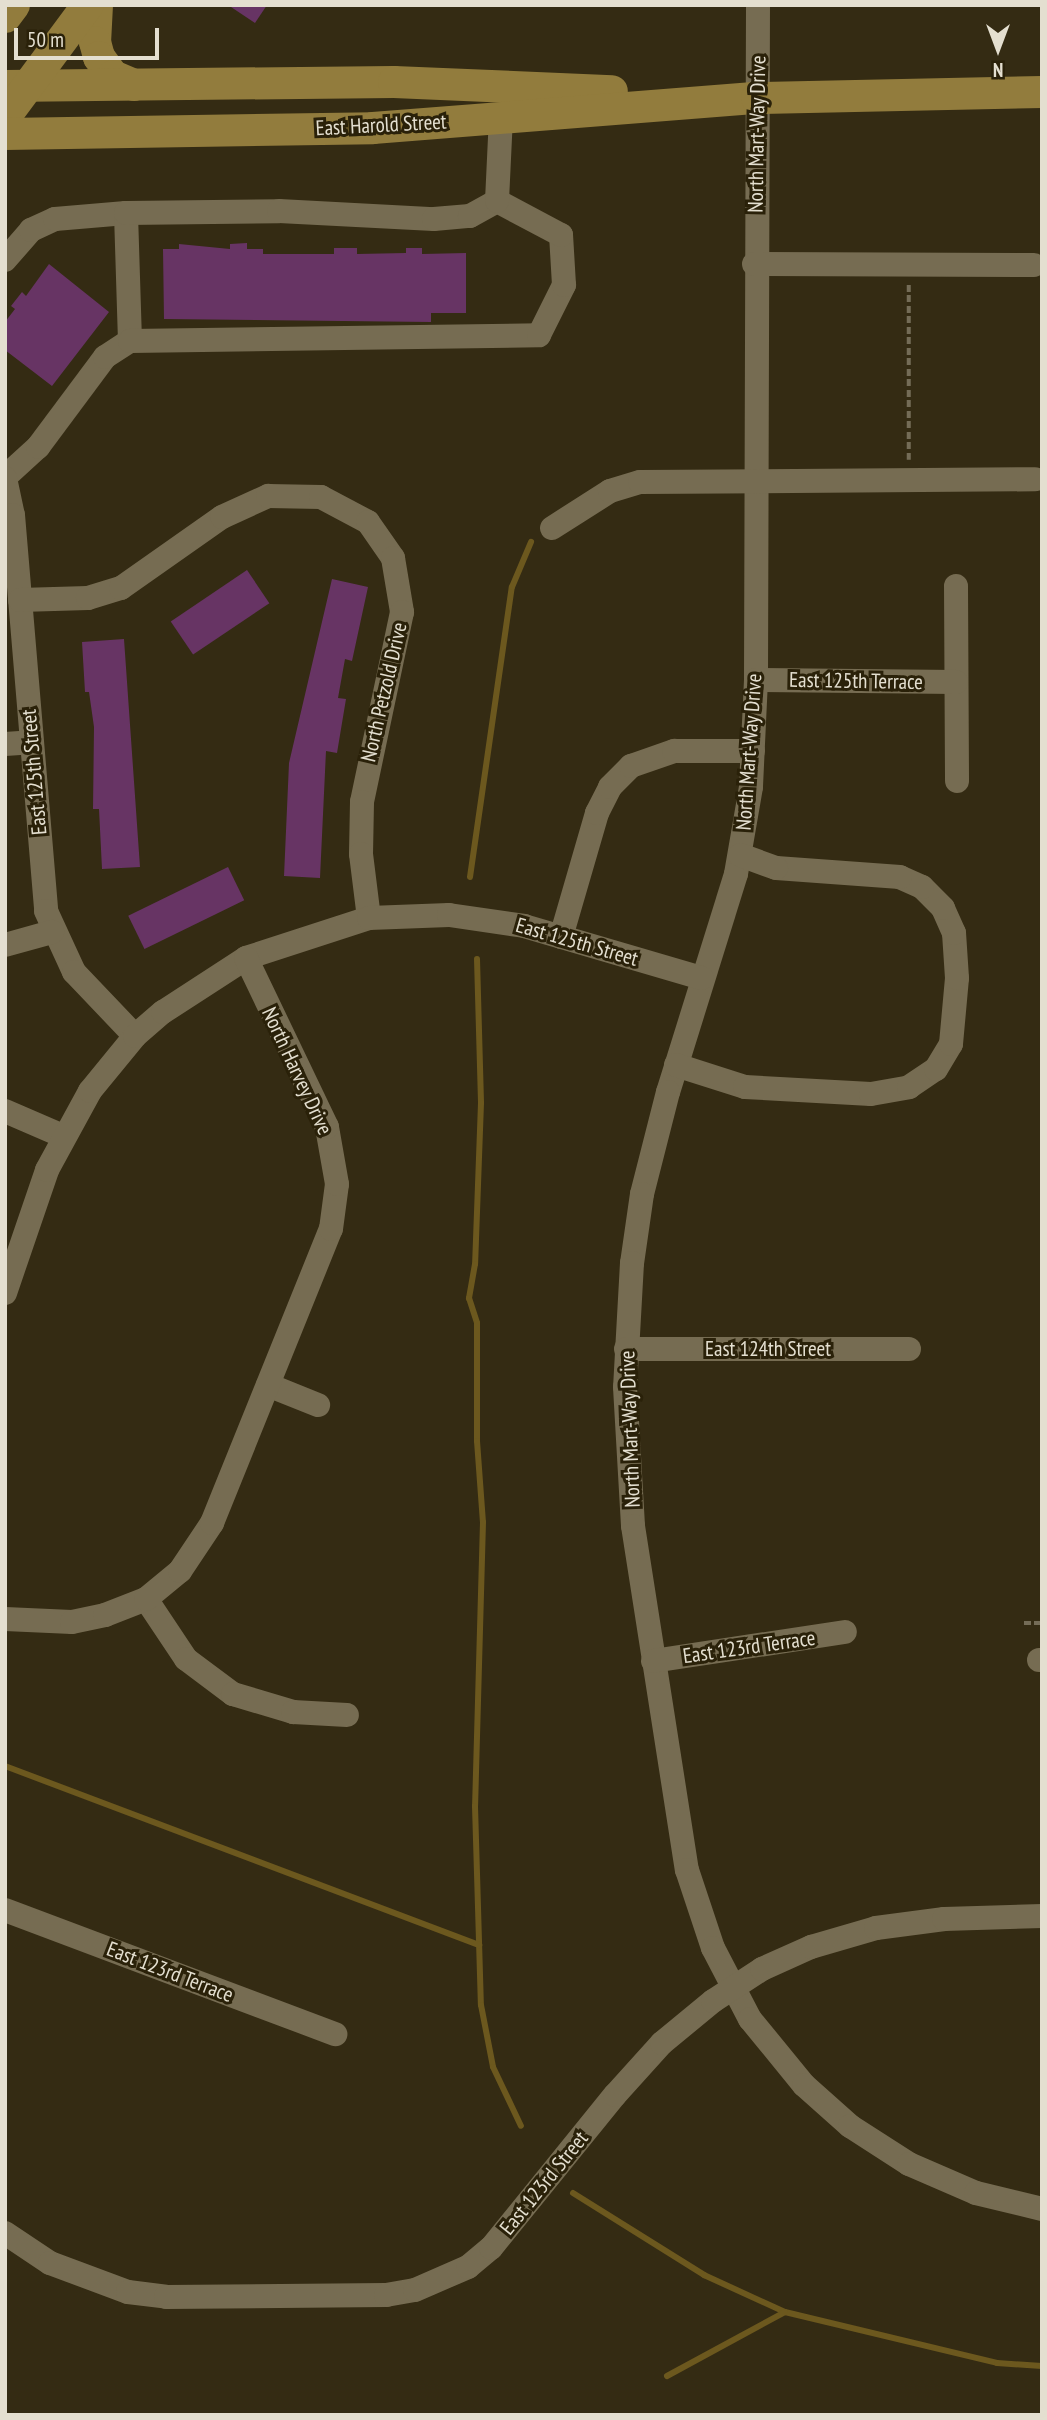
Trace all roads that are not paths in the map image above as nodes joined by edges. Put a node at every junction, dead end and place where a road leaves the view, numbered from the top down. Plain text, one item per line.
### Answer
1 (14, 5) edge
2 (88, 5) edge
3 (97, 5) edge
4 (758, 5) edge
5 (5, 17) edge
6 (134, 85) junction
7 (17, 86) edge
8 (1042, 92) edge
9 (757, 98) junction
10 (5, 117) edge
11 (501, 117) junction
12 (5, 134) edge
13 (497, 201) junction
14 (126, 213) junction
15 (5, 260) edge
16 (754, 264) junction
17 (1034, 265) dead end
18 (130, 341) junction
19 (5, 477) edge
20 (1035, 479) dead end
21 (754, 480) junction
22 (552, 528) dead end
23 (956, 586) dead end
24 (20, 600) junction
25 (756, 680) junction
26 (956, 682) junction
27 (31, 742) junction
28 (5, 744) edge
29 (753, 751) junction
30 (957, 781) dead end
31 (740, 855) junction
32 (369, 918) junction
33 (52, 932) junction
34 (561, 937) junction
35 (5, 945) edge
36 (246, 958) junction
37 (702, 978) junction
38 (135, 1036) junction
39 (676, 1065) junction
40 (5, 1111) edge
41 (63, 1136) junction
42 (5, 1293) edge
43 (626, 1349) junction
44 (909, 1349) dead end
45 (268, 1385) junction
46 (318, 1405) dead end
47 (146, 1599) junction
48 (5, 1619) edge
49 (845, 1632) dead end
50 (653, 1661) junction
51 (346, 1715) dead end
52 (5, 1910) edge
53 (1042, 1916) edge
54 (733, 1988) junction
55 (335, 2034) dead end
56 (1042, 2209) edge
57 (5, 2234) edge

1 - 5 main road
2 - 7 main road
3 - 6 main road
4 - 9 street, North Mart-Way Drive
6 - 7 main road, East Harold Street
6 - 9 main road, East Harold Street
7 - 10 main road
8 - 9 main road, East Harold Street
9 - 11 main road, East Harold Street
9 - 16 street, North Mart-Way Drive
11 - 12 main road, East Harold Street
11 - 13 street
13 - 14 street
13 - 18 street
14 - 15 street
14 - 18 street
16 - 17 street
16 - 21 street, North Mart-Way Drive
18 - 19 street
19 - 24 street, East 125th Street
20 - 21 street
21 - 22 street
21 - 25 street, North Mart-Way Drive
23 - 26 street
24 - 27 street, East 125th Street
24 - 32 street, North Petzold Drive
25 - 26 street, East 125th Terrace
25 - 29 street, North Mart-Way Drive
26 - 30 street
27 - 28 street
27 - 33 street, East 125th Street
29 - 31 street, North Mart-Way Drive
29 - 34 street
31 - 37 street, North Mart-Way Drive
31 - 39 street
32 - 34 street, East 125th Street
32 - 36 street, East 125th Street
33 - 35 street
33 - 38 street, East 125th Street
34 - 37 street, East 125th Street
36 - 38 street, East 125th Street
36 - 45 street, North Harvey Drive
37 - 39 street, North Mart-Way Drive
38 - 41 street, East 125th Street
39 - 43 street, North Mart-Way Drive
40 - 41 street
41 - 42 street, East 125th Street
43 - 44 street, East 124th Street
43 - 50 street, North Mart-Way Drive
45 - 46 street
45 - 47 street, North Harvey Drive
47 - 48 street, North Harvey Drive
47 - 51 street
49 - 50 street, East 123rd Terrace
50 - 54 street, North Mart-Way Drive
52 - 55 street, East 123rd Terrace
53 - 54 street, East 123rd Street
54 - 56 street, North Mart-Way Drive
54 - 57 street, East 123rd Street

